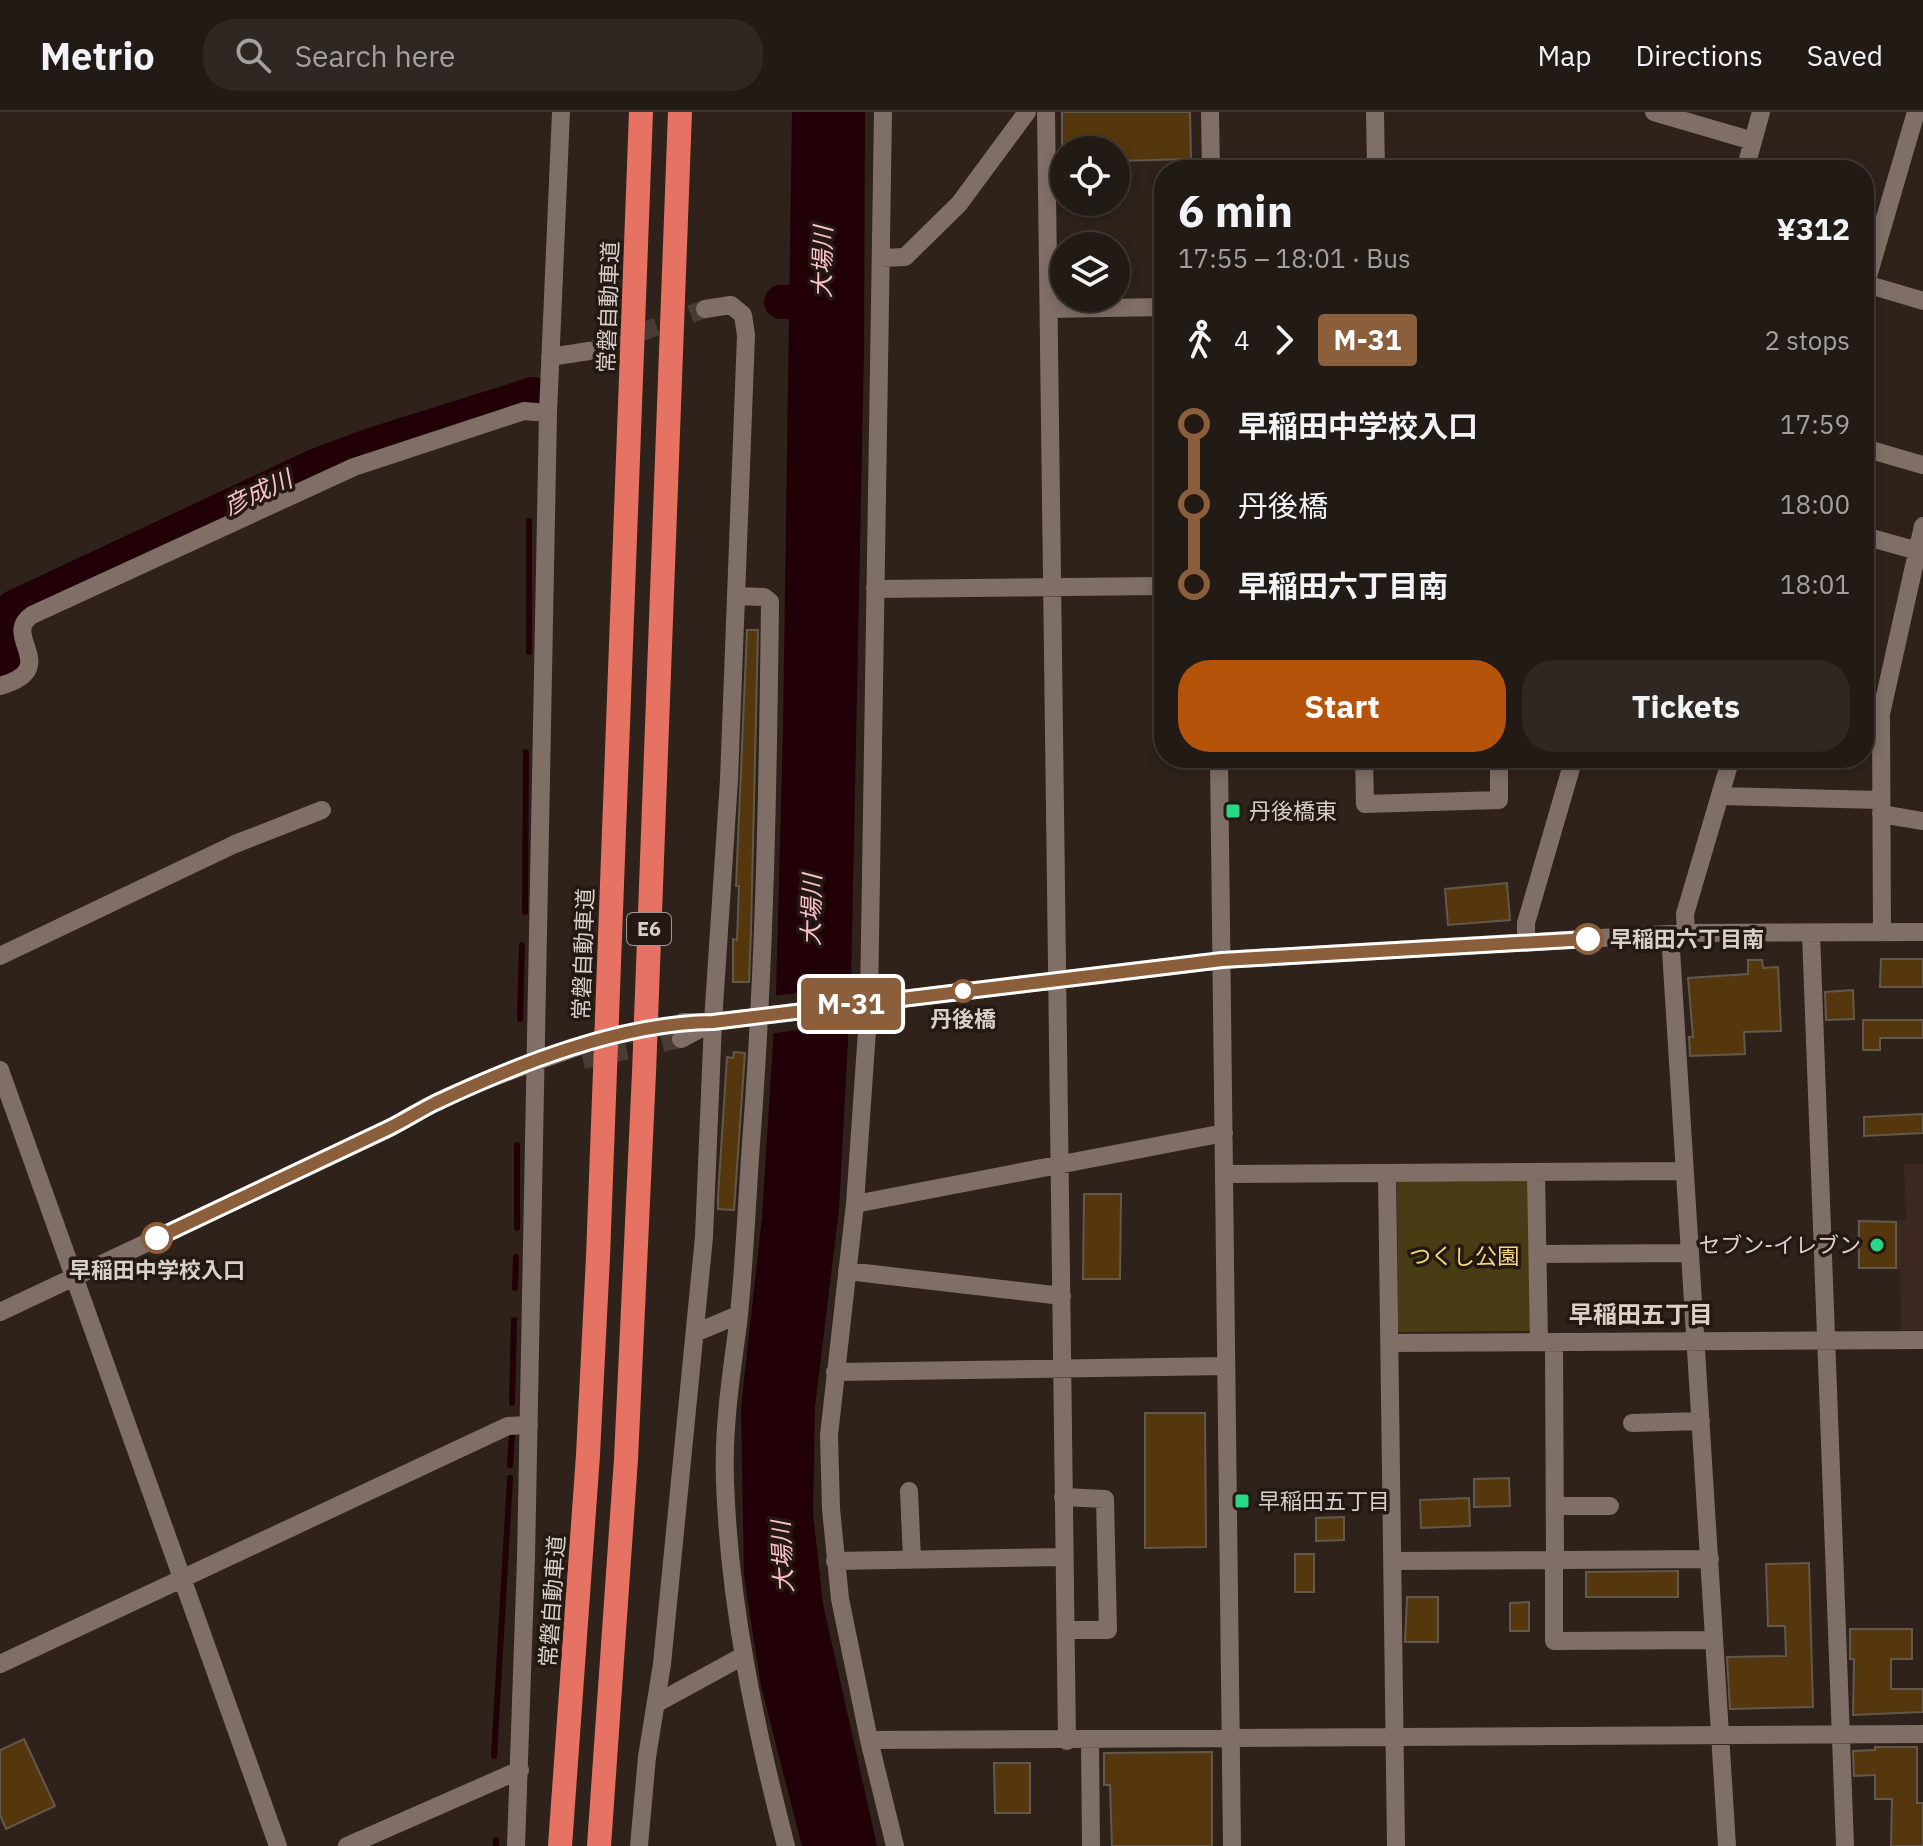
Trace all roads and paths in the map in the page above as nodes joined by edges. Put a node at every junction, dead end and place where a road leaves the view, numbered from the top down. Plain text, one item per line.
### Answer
1 (561, 112) edge
2 (641, 112) edge
3 (680, 112) edge
4 (883, 112) edge
5 (1027, 112) edge
6 (1046, 112) edge
7 (1210, 112) edge
8 (1375, 112) edge
9 (1654, 112) edge
10 (1761, 112) edge
11 (1916, 112) edge
12 (1753, 141) junction
13 (1211, 160) edge
14 (1377, 160) edge
15 (1748, 160) edge
16 (1874, 256) edge
17 (881, 258) junction
18 (1874, 288) edge
19 (1921, 295) edge
20 (1154, 307) edge
21 (1130, 308) edge
22 (705, 309) tunnel mouth
23 (1050, 309) edge
24 (1050, 312) edge
25 (589, 351) tunnel mouth
26 (550, 357) junction
27 (548, 413) junction
28 (1874, 451) edge
29 (1923, 465) edge
30 (1923, 526) edge
31 (1874, 539) edge
32 (1918, 551) junction
33 (1053, 586) junction
34 (1154, 586) edge
35 (875, 589) junction
36 (736, 596) junction
37 (0, 686) edge
38 (1219, 768) edge
39 (1364, 768) edge
40 (1499, 768) edge
41 (1571, 768) edge
42 (1728, 768) edge
43 (1720, 796) junction
44 (1880, 807) junction
45 (322, 810) dead end
46 (1923, 821) edge
47 (1882, 932) junction
48 (1923, 932) edge
49 (1678, 933) junction
50 (1811, 933) junction
51 (1526, 943) junction
52 (0, 956) edge
53 (1222, 960) junction
54 (1057, 980) junction
55 (864, 1002) junction
56 (762, 1015) junction
57 (713, 1022) junction
58 (682, 1030) tunnel mouth
59 (584, 1052) tunnel mouth
60 (536, 1062) junction
61 (0, 1070) edge
62 (1224, 1133) junction
63 (1060, 1165) junction
64 (1685, 1171) junction
65 (1387, 1173) junction
66 (1536, 1173) junction
67 (1224, 1174) junction
68 (855, 1204) junction
69 (1690, 1253) junction
70 (1538, 1254) junction
71 (847, 1271) junction
72 (74, 1277) junction
73 (1062, 1296) junction
74 (0, 1312) edge
75 (738, 1315) junction
76 (695, 1333) junction
77 (1827, 1340) junction
78 (1923, 1340) edge
79 (1696, 1341) junction
80 (1546, 1342) junction
81 (1391, 1343) junction
82 (1226, 1366) junction
83 (1062, 1369) junction
84 (835, 1372) junction
85 (1701, 1421) junction
86 (1632, 1423) dead end
87 (529, 1425) junction
88 (909, 1491) dead end
89 (1063, 1497) junction
90 (1555, 1506) junction
91 (1610, 1506) dead end
92 (1064, 1557) junction
93 (912, 1559) junction
94 (1710, 1559) junction
95 (835, 1561) junction
96 (1393, 1561) junction
97 (1555, 1561) junction
98 (183, 1578) junction
99 (1066, 1630) junction
100 (1714, 1640) junction
101 (743, 1656) junction
102 (0, 1664) edge
103 (657, 1703) junction
104 (1923, 1734) edge
105 (1719, 1735) junction
106 (1842, 1736) junction
107 (1395, 1737) junction
108 (1231, 1738) junction
109 (869, 1740) junction
110 (1067, 1741) junction
111 (1090, 1741) junction
112 (520, 1770) junction
113 (278, 1846) edge
114 (347, 1846) edge
115 (516, 1846) edge
116 (560, 1846) edge
117 (599, 1846) edge
118 (639, 1846) edge
119 (786, 1846) edge
120 (895, 1846) edge
121 (1091, 1846) edge
122 (1232, 1846) edge
123 (1396, 1846) edge
124 (1727, 1846) edge
125 (1845, 1846) edge

1 - 26 street
2 - 116 highway, 常磐自動車道 / E6
3 - 117 highway, E6
4 - 17 street
5 - 17 street
6 - 23 street
7 - 13 street
8 - 14 street
9 - 12 street
10 - 12 street
11 - 16 street
12 - 15 street
17 - 35 street
18 - 19 street
20 - 21 street
22 - 36 street
24 - 33 street
25 - 26 street
26 - 27 street
27 - 37 street
27 - 60 street
28 - 29 street
30 - 32 street
31 - 32 street
32 - 44 street
33 - 34 street
33 - 35 street
33 - 54 street
35 - 55 street
36 - 56 street
36 - 57 street
38 - 53 street
39 - 40 street
41 - 51 street
42 - 43 street
43 - 44 street
43 - 49 street
44 - 46 street
44 - 47 street
45 - 52 street
47 - 48 street
47 - 50 street
49 - 50 street
49 - 51 street
49 - 64 street
50 - 77 street
51 - 53 street
53 - 54 street
53 - 62 street
54 - 55 street
54 - 63 street
55 - 56 street
55 - 68 street
56 - 57 street
56 - 75 street
57 - 58 street
57 - 76 street
59 - 60 street
60 - 72 street
60 - 87 street
61 - 72 street
62 - 63 street
62 - 67 street
63 - 68 street
63 - 73 street
64 - 66 street
64 - 69 street
65 - 66 street
65 - 67 street
65 - 81 street
66 - 70 street
67 - 82 street
68 - 71 street
69 - 70 street
69 - 79 street
70 - 80 street
71 - 73 street
71 - 84 street
72 - 74 street
72 - 98 street
73 - 83 street
75 - 76 street
75 - 101 street
76 - 103 street
77 - 78 street
77 - 79 street
77 - 106 street
79 - 80 street
79 - 85 street
80 - 81 street
80 - 90 street
81 - 96 street
82 - 83 street
82 - 108 street
83 - 84 street
83 - 89 street
84 - 95 street
85 - 86 street
85 - 94 street
87 - 98 street
87 - 112 street
88 - 93 street
89 - 92 street
89 - 99 street
90 - 91 street
90 - 97 street
92 - 93 street
92 - 99 street
93 - 95 street
94 - 97 street
94 - 100 street
95 - 109 street
96 - 97 street
96 - 107 street
97 - 100 street
98 - 102 street
98 - 113 street
99 - 110 street
100 - 105 street
101 - 103 street
101 - 119 street
103 - 118 street
104 - 106 street
105 - 106 street
105 - 107 street
105 - 124 street
106 - 125 street
107 - 108 street
107 - 123 street
108 - 111 street
108 - 122 street
109 - 110 street
109 - 120 street
110 - 111 street
111 - 121 street
112 - 114 street
112 - 115 street

